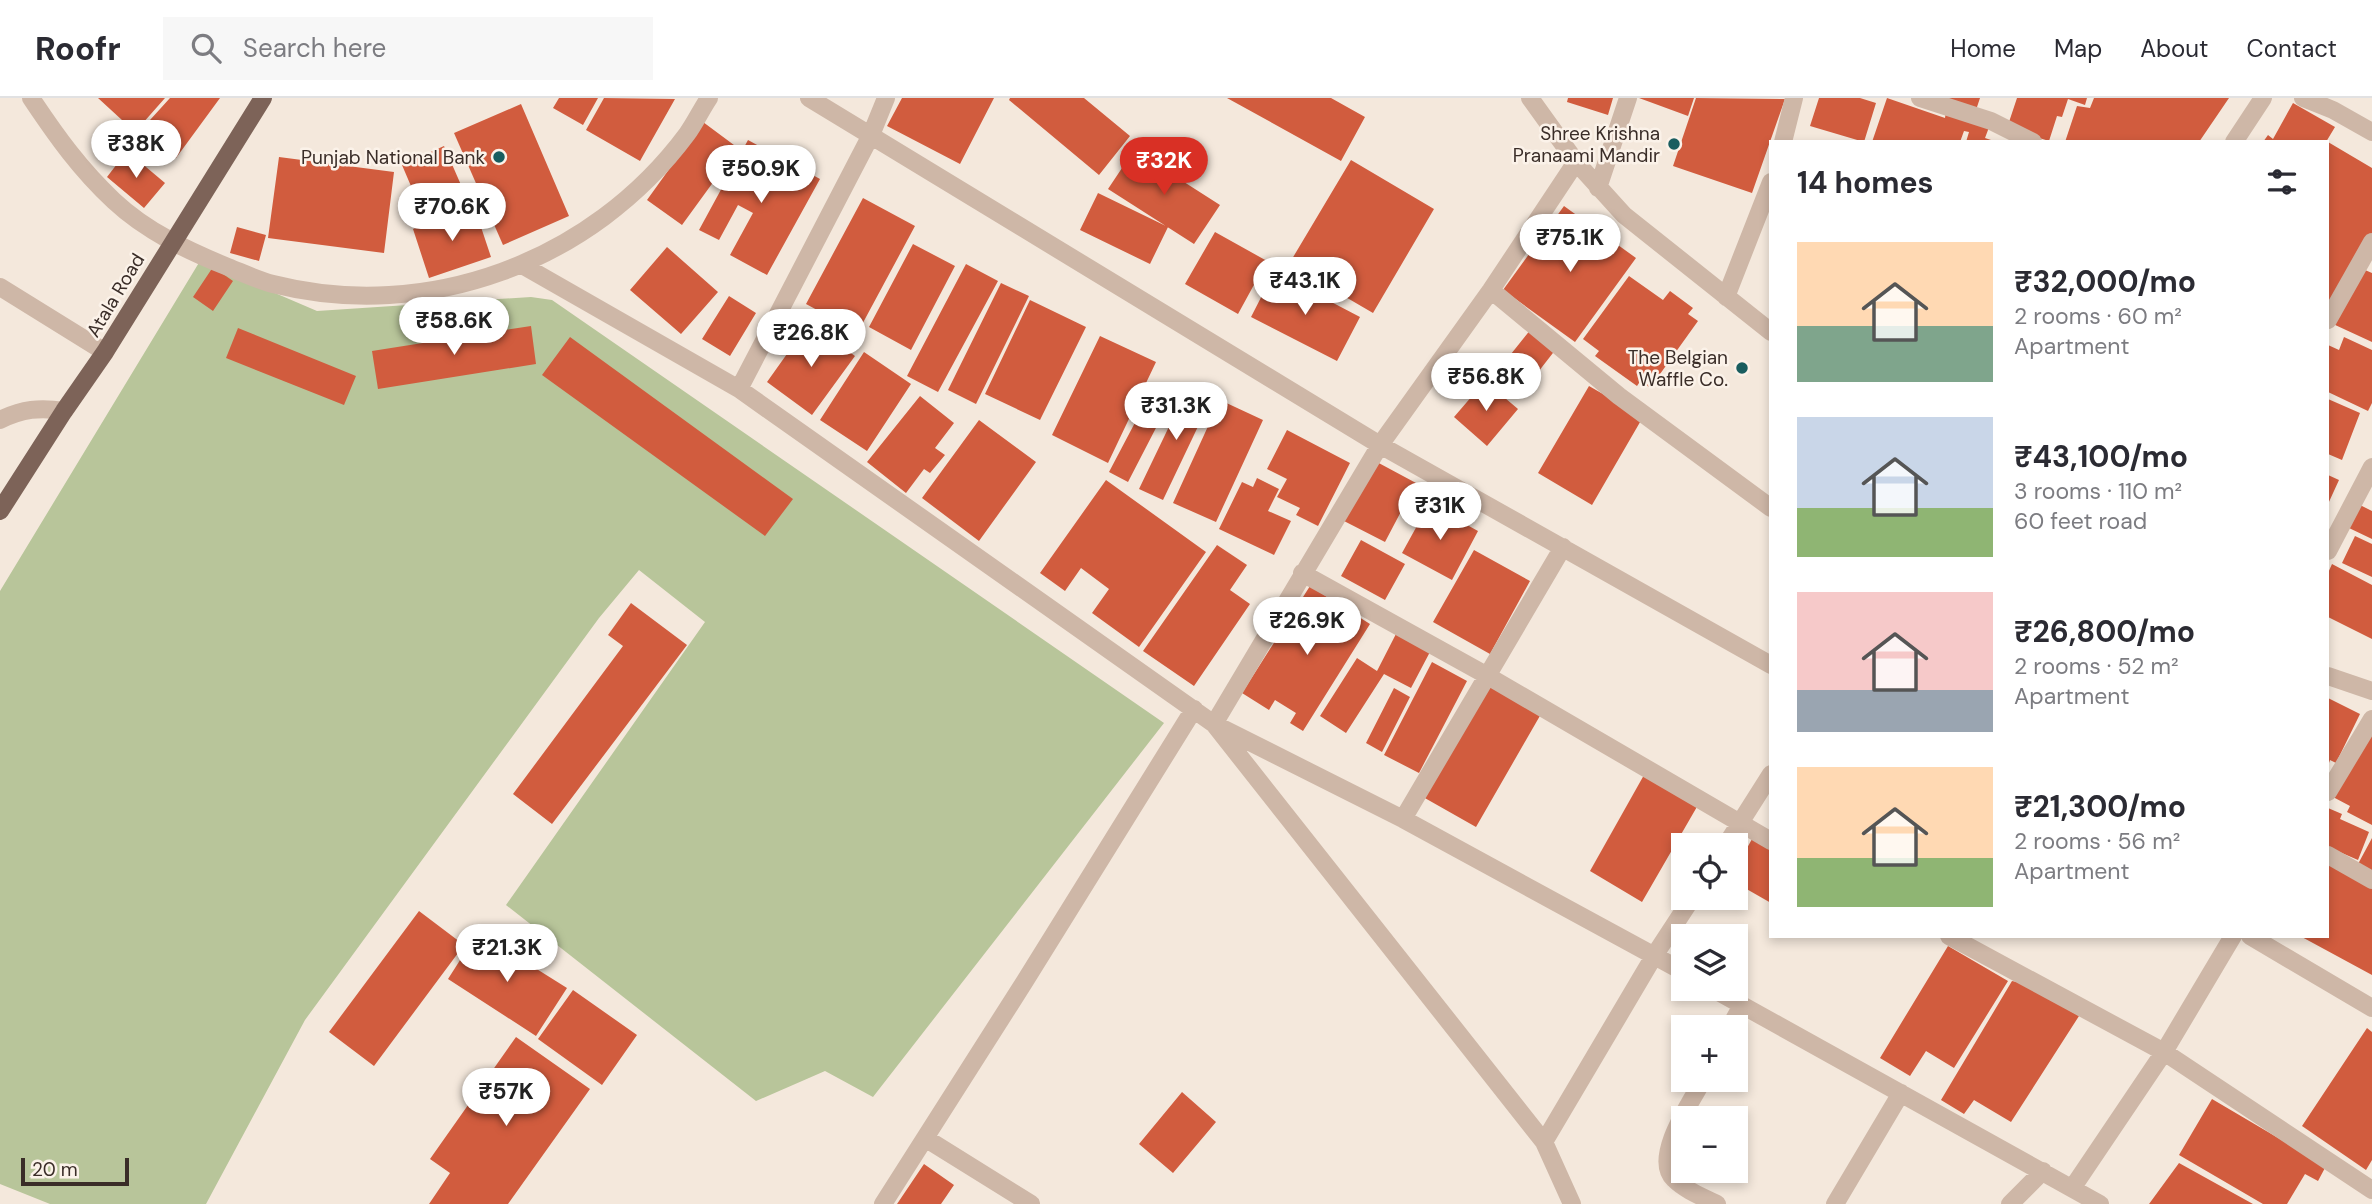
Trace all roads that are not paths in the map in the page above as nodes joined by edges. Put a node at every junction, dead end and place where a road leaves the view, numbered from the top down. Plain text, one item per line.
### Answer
1 (31, 98) edge
2 (263, 98) edge
3 (709, 98) edge
4 (809, 98) edge
5 (886, 98) edge
6 (1530, 98) edge
7 (1628, 98) edge
8 (1794, 98) edge
9 (1920, 98) edge
10 (2263, 98) edge
11 (2303, 98) edge
12 (2336, 104) edge
13 (2372, 132) edge
14 (871, 135) junction
15 (1784, 140) edge
16 (2029, 140) edge
17 (2235, 140) edge
18 (1576, 162) junction
19 (1769, 187) edge
20 (1598, 188) junction
21 (172, 242) junction
22 (2372, 242) edge
23 (522, 265) junction
24 (0, 287) edge
25 (1491, 290) junction
26 (1726, 297) junction
27 (2329, 318) edge
28 (1769, 330) edge
29 (105, 352) junction
30 (739, 389) junction
31 (64, 411) junction
32 (0, 420) edge
33 (1380, 445) junction
34 (2372, 467) edge
35 (1769, 507) edge
36 (0, 511) edge
37 (1563, 547) junction
38 (2329, 549) edge
39 (1302, 573) junction
40 (1769, 664) edge
41 (1486, 675) junction
42 (2329, 676) edge
43 (2372, 691) edge
44 (1194, 709) junction
45 (2372, 719) edge
46 (1214, 724) junction
47 (1769, 777) edge
48 (2329, 790) edge
49 (1403, 819) junction
50 (1740, 824) junction
51 (1734, 833) edge
52 (1769, 840) edge
53 (2329, 856) edge
54 (2372, 880) edge
55 (1684, 910) edge
56 (1953, 938) edge
57 (2232, 938) edge
58 (2253, 938) edge
59 (1654, 956) junction
60 (1671, 965) edge
61 (1736, 1001) edge
62 (1742, 1004) junction
63 (2372, 1008) edge
64 (1736, 1015) edge
65 (2164, 1052) junction
66 (1697, 1092) edge
67 (1901, 1093) junction
68 (925, 1138) junction
69 (1544, 1142) junction
70 (2043, 1171) junction
71 (2073, 1187) junction
72 (2372, 1189) edge
73 (1571, 1203) edge
74 (883, 1204) edge
75 (1031, 1204) edge
76 (1717, 1204) edge
77 (1835, 1204) edge
78 (2010, 1204) edge
79 (2100, 1204) edge

1 - 21 street
2 - 21 main road, Atala Road
3 - 23 street
4 - 14 street
5 - 14 street
6 - 18 street
7 - 20 street
8 - 15 street
9 - 16 street
10 - 17 street
11 - 12 street
12 - 13 street
14 - 30 street
14 - 33 street
18 - 20 street
18 - 25 street
19 - 26 street
20 - 26 street
21 - 23 street
21 - 29 main road, Atala Road
22 - 27 street
23 - 30 street
24 - 29 street
25 - 33 street
25 - 35 street
26 - 28 street
29 - 31 main road, Atala Road
30 - 44 street
31 - 32 street
31 - 36 main road, Atala Road
33 - 37 street
33 - 39 street
34 - 38 street
37 - 40 street
37 - 41 street
39 - 41 street
39 - 46 street
41 - 49 street
41 - 50 street
42 - 43 street
44 - 46 street
44 - 68 street
45 - 48 street
46 - 49 street
46 - 69 street
47 - 50 street
49 - 59 street
50 - 51 street
50 - 52 street
53 - 54 street
55 - 59 street
56 - 65 street
57 - 65 street
58 - 63 street
59 - 60 street
59 - 69 street
61 - 62 street
62 - 64 street
62 - 67 street
65 - 71 street
65 - 72 street
66 - 76 street
67 - 70 street
67 - 77 street
68 - 74 street
68 - 75 street
69 - 73 street
70 - 71 street
70 - 78 street
71 - 79 street

